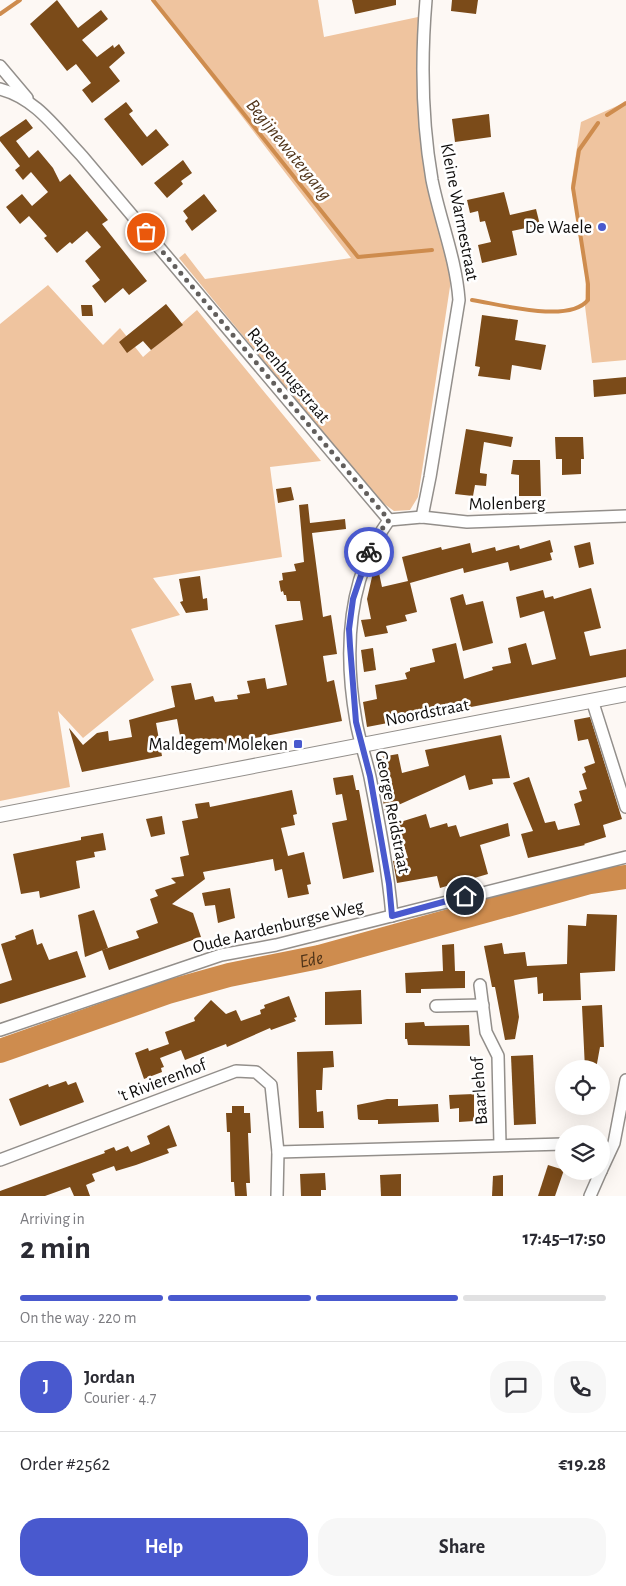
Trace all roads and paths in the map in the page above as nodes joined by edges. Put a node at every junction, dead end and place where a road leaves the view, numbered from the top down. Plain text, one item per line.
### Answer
1 (426, 0) edge
2 (0, 66) edge
3 (0, 89) edge
4 (33, 105) junction
5 (626, 516) edge
6 (422, 517) junction
7 (389, 520) junction
8 (626, 694) edge
9 (592, 700) junction
10 (362, 744) junction
11 (626, 807) edge
12 (0, 815) edge
13 (626, 857) edge
14 (392, 916) junction
15 (480, 985) dead end
16 (483, 1005) junction
17 (436, 1006) dead end
18 (0, 1030) edge
19 (626, 1080) edge
20 (610, 1143) edge
21 (614, 1143) junction
22 (555, 1144) edge
23 (500, 1146) junction
24 (278, 1152) junction
25 (610, 1152) edge
26 (0, 1160) edge
27 (597, 1180) edge
28 (277, 1196) edge
29 (590, 1196) edge

1 - 6 street, Kleine Warmestraat
2 - 4 street
3 - 4 street, Rapenbrugstraat
4 - 7 street, Rapenbrugstraat
5 - 6 street, Molenberg
6 - 7 street, Molenberg
7 - 10 street
8 - 9 street, Noordstraat
9 - 10 street, Noordstraat
9 - 11 street
10 - 12 street, Noordstraat
10 - 14 street, George Reidstraat
13 - 14 street, Oude Aardenburgse Weg
14 - 18 street, Oude Aardenburgse Weg
15 - 16 street, Baarlehof
16 - 17 street
16 - 23 street, Baarlehof
19 - 21 street
20 - 21 street
21 - 25 street
22 - 23 street
23 - 24 street
24 - 26 street, 't Rivierenhof
24 - 28 street, 't Rivierenhof
27 - 29 street

